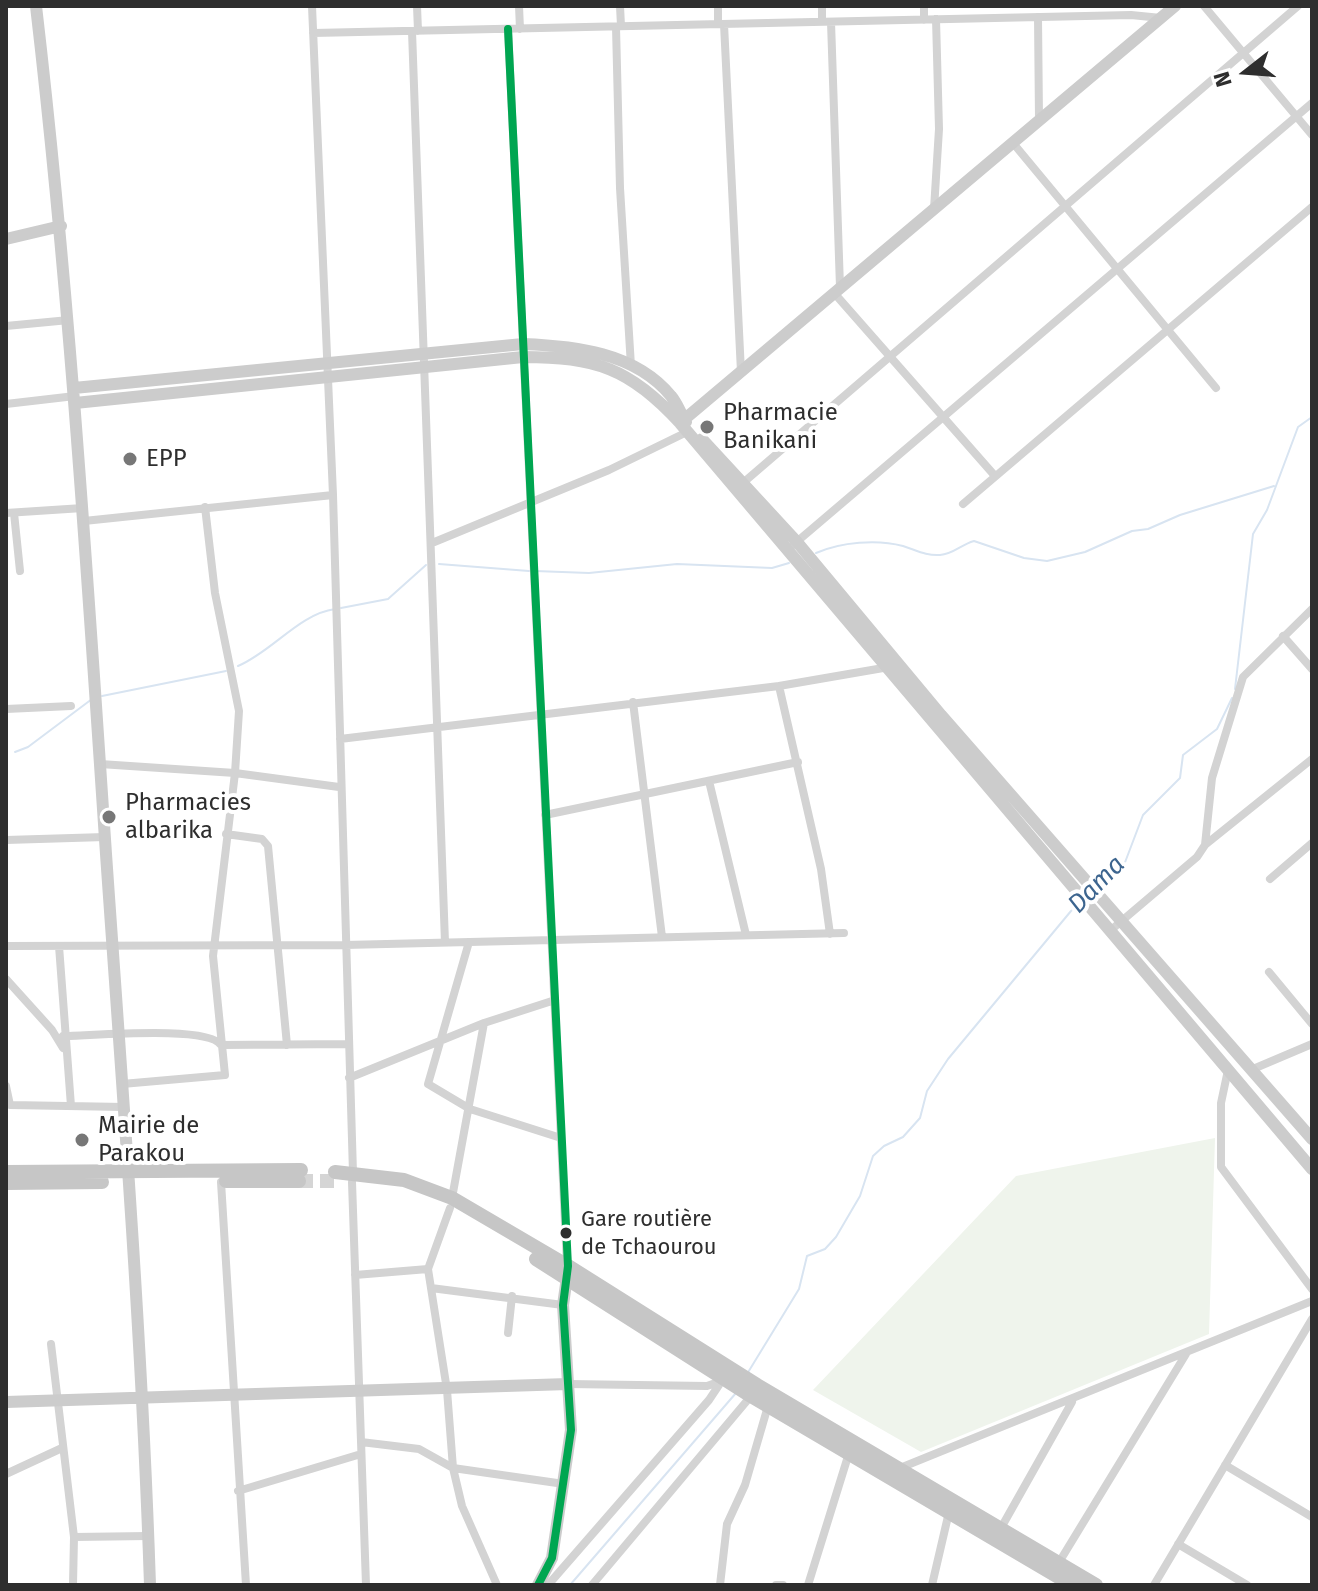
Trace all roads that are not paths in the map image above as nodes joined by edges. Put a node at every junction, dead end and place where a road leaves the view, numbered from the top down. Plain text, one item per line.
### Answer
1 (36, 6) edge
2 (312, 6) edge
3 (417, 6) edge
4 (519, 6) edge
5 (620, 6) edge
6 (718, 6) edge
7 (822, 6) edge
8 (924, 6) edge
9 (1028, 6) edge
10 (1175, 6) edge
11 (1204, 6) edge
12 (1298, 6) edge
13 (1131, 10) edge
14 (1033, 17) junction
15 (1161, 18) junction
16 (936, 19) junction
17 (924, 20) junction
18 (827, 22) junction
19 (721, 24) junction
20 (618, 26) junction
21 (508, 29) junction
22 (520, 29) junction
23 (415, 31) junction
24 (313, 33) junction
25 (1241, 54) junction
26 (1312, 103) edge
27 (1296, 116) junction
28 (1039, 119) junction
29 (1312, 135) edge
30 (1013, 143) junction
31 (1064, 206) junction
32 (1312, 207) edge
33 (934, 210) junction
34 (61, 226) junction
35 (6, 239) edge
36 (1115, 269) junction
37 (837, 290) junction
38 (69, 320) junction
39 (6, 326) edge
40 (1167, 330) junction
41 (523, 350) junction
42 (890, 356) junction
43 (424, 361) junction
44 (631, 366) junction
45 (326, 371) junction
46 (741, 373) junction
47 (1216, 388) dead end
48 (75, 396) junction
49 (6, 404) edge
50 (942, 415) junction
51 (684, 425) junction
52 (995, 476) junction
53 (744, 482) junction
54 (333, 495) junction
55 (530, 504) junction
56 (963, 504) dead end
57 (205, 507) junction
58 (10, 513) edge
59 (83, 514) junction
60 (797, 542) junction
61 (432, 543) junction
62 (786, 551) junction
63 (20, 571) dead end
64 (1312, 609) edge
65 (1283, 636) junction
66 (891, 665) junction
67 (1312, 669) edge
68 (779, 686) junction
69 (633, 702) junction
70 (71, 706) dead end
71 (6, 709) edge
72 (541, 715) junction
73 (437, 729) junction
74 (340, 739) junction
75 (1312, 759) edge
76 (798, 762) junction
77 (100, 764) junction
78 (235, 773) junction
79 (709, 781) junction
80 (339, 787) junction
81 (643, 793) junction
82 (545, 815) junction
83 (226, 834) junction
84 (105, 837) junction
85 (6, 840) edge
86 (1312, 843) edge
87 (1205, 845) junction
88 (1270, 879) dead end
89 (1122, 920) junction
90 (1111, 930) junction
91 (844, 933) dead end
92 (830, 934) junction
93 (746, 935) junction
94 (662, 937) junction
95 (552, 939) junction
96 (445, 942) junction
97 (469, 942) junction
98 (215, 945) junction
99 (276, 945) junction
100 (345, 945) junction
101 (6, 946) edge
102 (59, 946) junction
103 (113, 946) junction
104 (1269, 972) dead end
105 (6, 979) edge
106 (555, 1000) junction
107 (484, 1023) junction
108 (1312, 1024) edge
109 (63, 1036) junction
110 (119, 1036) junction
111 (443, 1039) junction
112 (349, 1044) junction
113 (1312, 1044) edge
114 (221, 1045) junction
115 (287, 1045) junction
116 (65, 1050) junction
117 (1253, 1069) junction
118 (1228, 1070) junction
119 (349, 1078) junction
120 (122, 1084) junction
121 (6, 1086) edge
122 (71, 1106) junction
123 (124, 1107) junction
124 (470, 1109) junction
125 (561, 1138) junction
126 (1312, 1139) edge
127 (1312, 1169) edge
128 (6, 1172) edge
129 (128, 1176) junction
130 (335, 1177) tunnel mouth
131 (353, 1178) junction
132 (221, 1182) junction
133 (6, 1183) edge
134 (451, 1203) junction
135 (428, 1269) junction
136 (568, 1272) junction
137 (355, 1275) junction
138 (431, 1288) junction
139 (1312, 1289) edge
140 (512, 1296) junction
141 (1312, 1301) edge
142 (563, 1305) junction
143 (1312, 1319) edge
144 (508, 1333) dead end
145 (51, 1344) dead end
146 (1187, 1354) junction
147 (725, 1378) junction
148 (568, 1384) junction
149 (748, 1389) junction
150 (447, 1390) junction
151 (359, 1392) junction
152 (141, 1395) junction
153 (233, 1396) junction
154 (56, 1401) junction
155 (1073, 1401) junction
156 (6, 1402) edge
157 (768, 1406) junction
158 (361, 1442) junction
159 (62, 1448) junction
160 (849, 1453) junction
161 (361, 1454) junction
162 (1225, 1465) junction
163 (453, 1468) junction
164 (900, 1469) junction
165 (6, 1474) edge
166 (564, 1484) junction
167 (238, 1491) junction
168 (949, 1512) junction
169 (1312, 1517) edge
170 (1001, 1528) junction
171 (148, 1536) junction
172 (74, 1537) junction
173 (1178, 1544) junction
174 (1055, 1568) junction
175 (542, 1584) edge
176 (73, 1585) edge
177 (150, 1585) edge
178 (246, 1585) edge
179 (366, 1585) edge
180 (497, 1585) edge
181 (592, 1585) edge
182 (720, 1585) edge
183 (776, 1585) edge
184 (783, 1585) edge
185 (808, 1585) edge
186 (932, 1585) edge
187 (1072, 1585) edge
188 (1096, 1585) edge
189 (1154, 1585) edge
190 (1247, 1585) edge

1 - 34 street
2 - 24 street
3 - 23 street
4 - 22 street
5 - 20 street
6 - 19 street
7 - 18 street
8 - 17 street
9 - 14 street
10 - 15 street
11 - 25 street
12 - 25 street
13 - 14 street
13 - 15 street
14 - 16 street
14 - 28 street
15 - 28 street
16 - 17 street
16 - 33 street
17 - 18 street
18 - 19 street
18 - 37 street
19 - 20 street
19 - 46 street
20 - 22 street
20 - 44 street
21 - 22 street
21 - 23 street
21 - 41 street
23 - 24 street
23 - 43 street
24 - 45 street
25 - 27 street
25 - 31 street
26 - 27 street
27 - 29 street
27 - 36 street
28 - 30 street
30 - 31 street
30 - 33 street
31 - 36 street
31 - 42 street
32 - 40 street
33 - 37 street
34 - 35 street
34 - 38 street
36 - 40 street
36 - 50 street
37 - 42 street
37 - 46 street
38 - 39 street
38 - 48 street
40 - 47 street
40 - 52 street
41 - 43 street
41 - 44 street
41 - 51 street
41 - 55 street
42 - 50 street
42 - 53 street
43 - 45 street
43 - 61 street
44 - 51 street
45 - 48 street
45 - 54 street
46 - 51 street
48 - 49 street
48 - 59 street
50 - 52 street
50 - 60 street
51 - 53 street
51 - 55 street
51 - 62 street
52 - 56 street
53 - 60 street
54 - 57 street
54 - 74 street
55 - 61 street
55 - 72 street
57 - 59 street
57 - 78 street
58 - 59 street
58 - 63 street
59 - 77 street
60 - 62 street
60 - 66 street
61 - 73 street
62 - 66 street
64 - 65 street
65 - 67 street
65 - 87 street
66 - 68 street
66 - 89 street
66 - 90 street
68 - 69 street
68 - 76 street
69 - 72 street
69 - 81 street
70 - 71 street
72 - 73 street
72 - 82 street
73 - 74 street
73 - 96 street
74 - 80 street
75 - 87 street
76 - 79 street
76 - 92 street
77 - 78 street
77 - 84 street
78 - 80 street
78 - 83 street
79 - 81 street
79 - 93 street
80 - 100 street
81 - 82 street
81 - 94 street
82 - 95 street
83 - 98 street
83 - 99 street
84 - 85 street
84 - 103 street
86 - 88 street
87 - 89 street
89 - 90 street
89 - 117 street
90 - 118 street
91 - 92 street
92 - 93 street
93 - 94 street
94 - 95 street
95 - 97 street
95 - 106 street
96 - 97 street
96 - 100 street
97 - 111 street
98 - 99 street
98 - 103 street
98 - 114 street
99 - 100 street
99 - 115 street
100 - 112 street
101 - 102 street
102 - 103 street
102 - 109 street
103 - 110 street
104 - 108 street
105 - 116 street
106 - 107 street
106 - 125 street
107 - 111 street
107 - 124 street
109 - 110 street
109 - 116 street
110 - 114 street
110 - 120 street
111 - 119 street
111 - 124 street
112 - 115 street
112 - 119 street
113 - 117 street
114 - 115 street
114 - 120 street
116 - 122 street
117 - 126 street
118 - 127 street
118 - 139 street
119 - 131 street
120 - 123 street
121 - 122 street
122 - 123 street
123 - 129 street
124 - 125 street
124 - 134 street
125 - 136 street
128 - 129 main road
129 - 132 main road
129 - 132 main road
129 - 133 main road
129 - 152 street
130 - 131 main road
131 - 134 main road
131 - 137 street
132 - 153 street
134 - 135 street
134 - 136 main road
135 - 137 street
135 - 138 street
136 - 142 street
136 - 147 main road
137 - 151 street
138 - 140 street
138 - 150 street
140 - 142 street
140 - 144 street
141 - 146 street
142 - 148 street
143 - 162 street
145 - 154 street
146 - 155 street
146 - 174 street
147 - 148 street
147 - 149 main road
147 - 175 street
148 - 150 street
148 - 166 street
149 - 157 main road
149 - 164 main road
149 - 181 street
150 - 151 street
150 - 163 street
151 - 153 street
151 - 158 street
152 - 153 street
152 - 154 street
152 - 171 street
153 - 167 street
154 - 156 street
154 - 159 street
155 - 164 street
155 - 170 street
157 - 160 main road
157 - 182 street
158 - 161 street
158 - 163 street
159 - 165 street
159 - 172 street
160 - 168 main road
160 - 185 street
161 - 167 street
161 - 179 street
162 - 169 street
162 - 173 street
163 - 166 street
163 - 180 street
164 - 170 main road
166 - 175 street
167 - 178 street
168 - 174 main road
168 - 186 street
170 - 174 main road
171 - 172 street
171 - 177 street
172 - 176 street
173 - 189 street
173 - 190 street
174 - 187 main road
174 - 188 main road
183 - 184 street

